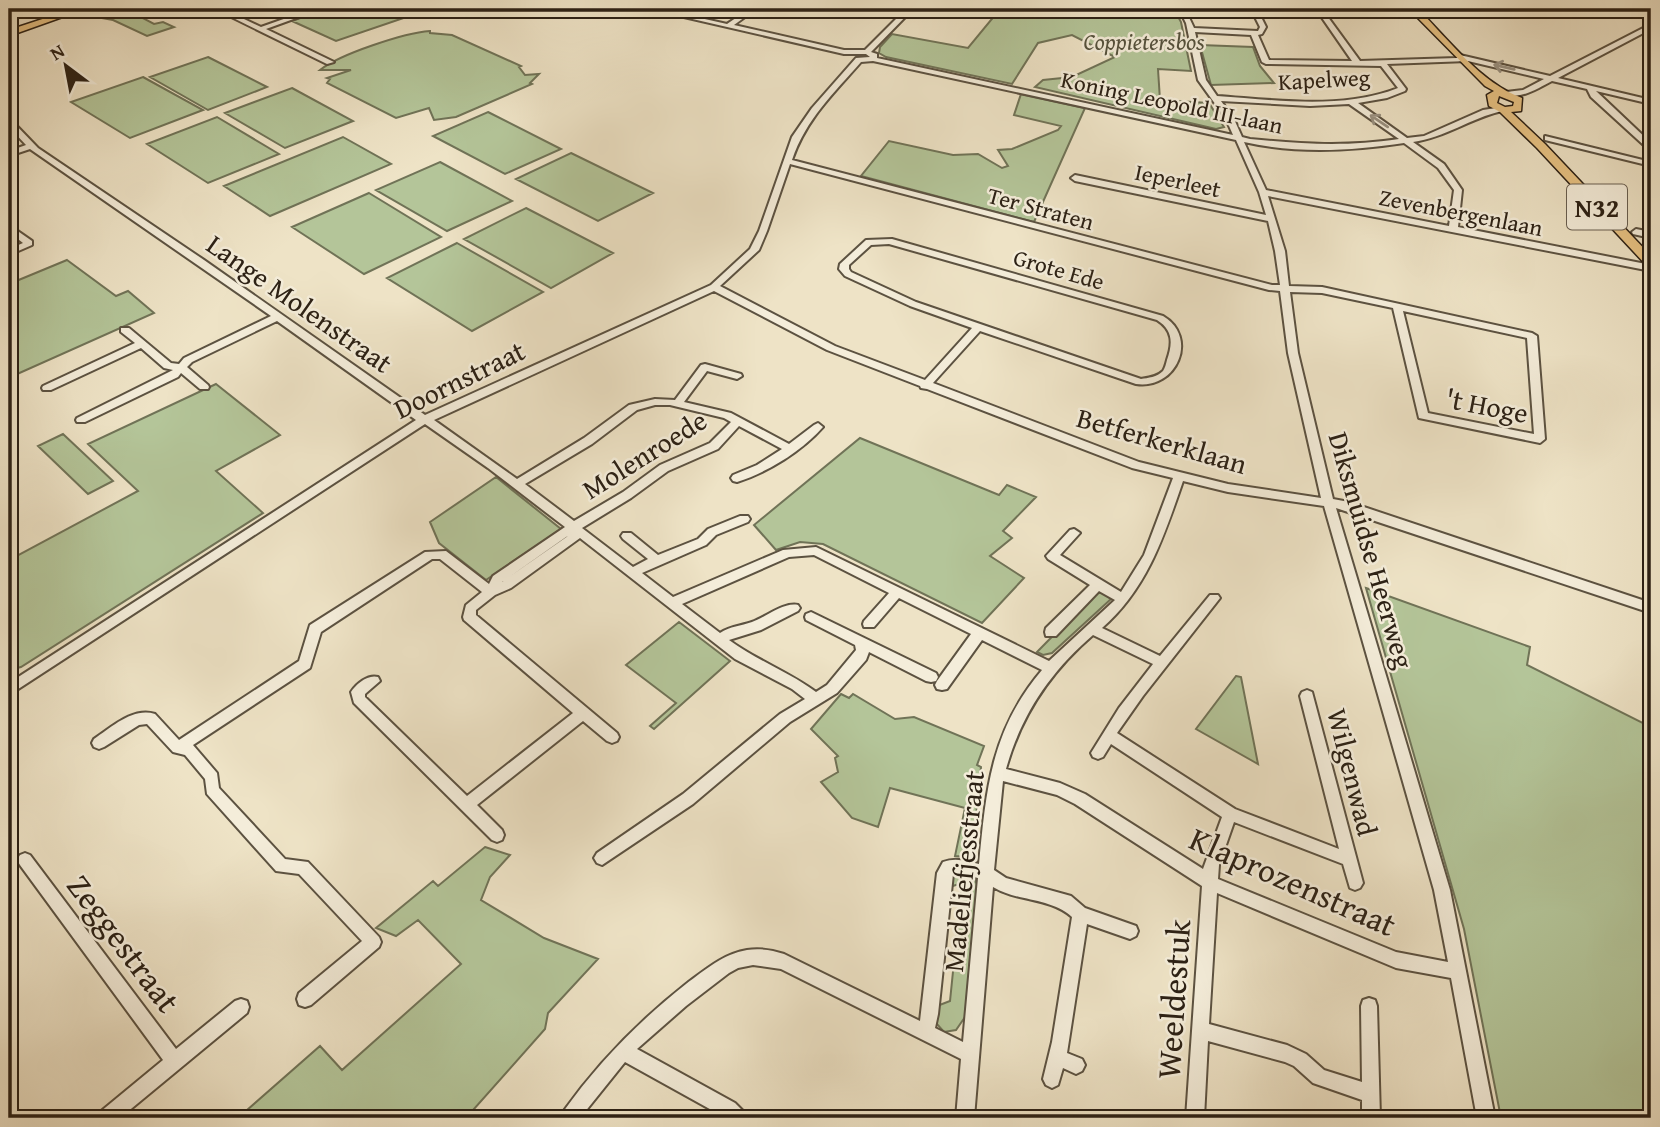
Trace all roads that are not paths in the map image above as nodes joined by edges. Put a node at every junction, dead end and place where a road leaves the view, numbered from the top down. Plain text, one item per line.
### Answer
1 (81, 9) edge
2 (218, 9) edge
3 (318, 9) edge
4 (653, 9) edge
5 (753, 9) edge
6 (910, 9) edge
7 (1182, 9) edge
8 (1254, 9) edge
9 (1319, 9) edge
10 (1413, 9) edge
11 (728, 26) junction
12 (1651, 26) edge
13 (260, 29) junction
14 (1191, 30) junction
15 (9, 33) edge
16 (1254, 33) junction
17 (1651, 33) edge
18 (1606, 49) junction
19 (1615, 52) junction
20 (870, 55) junction
21 (856, 57) junction
22 (1459, 58) junction
23 (330, 62) dead end
24 (1385, 63) junction
25 (1358, 64) junction
26 (1574, 76) junction
27 (1551, 78) junction
28 (1561, 80) junction
29 (1590, 87) junction
30 (1214, 97) junction
31 (1350, 101) junction
32 (1651, 102) edge
33 (1505, 104) junction
34 (1467, 121) junction
35 (9, 124) edge
36 (1237, 138) junction
37 (1408, 141) junction
38 (1545, 142) junction
39 (30, 146) junction
40 (1651, 147) edge
41 (9, 154) edge
42 (787, 161) junction
43 (1651, 164) edge
44 (1075, 178) dead end
45 (1263, 192) junction
46 (1272, 219) junction
47 (9, 228) edge
48 (1453, 230) junction
49 (1636, 232) dead end
50 (1651, 235) edge
51 (9, 251) edge
52 (1651, 266) edge
53 (714, 287) junction
54 (1286, 287) junction
55 (1397, 306) junction
56 (277, 317) junction
57 (978, 327) junction
58 (125, 330) dead end
59 (142, 344) junction
60 (180, 367) junction
61 (737, 376) dead end
62 (925, 386) junction
63 (204, 387) dead end
64 (47, 388) dead end
65 (677, 404) junction
66 (423, 420) junction
67 (81, 421) dead end
68 (738, 421) junction
69 (818, 427) dead end
70 (790, 449) junction
71 (1179, 477) junction
72 (737, 478) dead end
73 (517, 484) junction
74 (1328, 501) junction
75 (744, 519) dead end
76 (574, 528) junction
77 (1074, 533) dead end
78 (627, 536) dead end
79 (657, 560) junction
80 (632, 573) junction
81 (1098, 584) junction
82 (898, 591) junction
83 (491, 592) junction
84 (1214, 598) dead end
85 (1123, 600) junction
86 (672, 603) junction
87 (794, 608) dead end
88 (1651, 608) edge
89 (811, 617) dead end
90 (869, 624) dead end
91 (1092, 629) junction
92 (979, 632) junction
93 (1051, 632) dead end
94 (719, 640) junction
95 (861, 642) junction
96 (1163, 663) junction
97 (1050, 668) junction
98 (373, 681) dead end
99 (10, 688) edge
100 (1307, 696) dead end
101 (816, 699) junction
102 (583, 713) junction
103 (1108, 736) junction
104 (612, 737) dead end
105 (99, 743) dead end
106 (178, 748) junction
107 (1098, 753) dead end
108 (997, 773) junction
109 (467, 804) junction
110 (1230, 814) junction
111 (497, 835) dead end
112 (602, 858) dead end
113 (25, 860) dead end
114 (1349, 860) junction
115 (986, 873) junction
116 (1211, 883) junction
117 (1355, 883) dead end
118 (1080, 914) junction
119 (1130, 931) dead end
120 (1459, 972) junction
121 (305, 999) dead end
122 (1368, 1006) dead end
123 (242, 1007) dead end
124 (1201, 1030) junction
125 (925, 1033) junction
126 (623, 1051) junction
127 (971, 1055) junction
128 (1057, 1058) junction
129 (175, 1062) junction
130 (1076, 1065) dead end
131 (1052, 1079) dead end
132 (1371, 1094) junction
133 (106, 1118) edge
134 (569, 1118) edge
135 (738, 1118) edge
136 (965, 1118) edge
137 (1195, 1118) edge
138 (1371, 1118) edge
139 (1486, 1118) edge

1 - 15 main road
2 - 13 street
3 - 13 street
4 - 11 street, Koning Leopold III-laan
5 - 11 street
6 - 20 street
7 - 14 street, Diksmuidse Heerweg
8 - 16 street
9 - 25 street
10 - 22 main road, N32
11 - 21 street, Koning Leopold III-laan
12 - 18 street
13 - 23 street
14 - 16 street
14 - 30 street, Diksmuidse Heerweg
16 - 25 street
17 - 19 street
18 - 19 street
18 - 27 street
19 - 26 street
20 - 21 street, Koning Leopold III-laan
20 - 36 street, Koning Leopold III-laan
21 - 42 street, Doornstraat
22 - 24 street, Kapelweg
27 -> 22 street, Kapelweg
22 - 33 main road, N32
24 - 25 street
24 - 31 street, Kapelweg
26 - 28 street
26 - 29 street
27 - 28 street, Kapelweg
27 - 33 street
28 - 29 street, Kapelweg
28 - 33 street
29 - 32 street, Kapelweg
29 - 40 street
30 - 31 street, Kapelweg
30 - 36 street, Diksmuidse Heerweg
37 -> 31 street
33 - 34 street, Koning Leopold III-laan
33 - 34 street
33 - 38 main road, N32
34 - 37 street, Koning Leopold III-laan
35 - 39 street, Lange Molenstraat
36 - 37 street, Koning Leopold III-laan
36 - 45 street, Diksmuidse Heerweg
37 - 48 street
38 - 43 street
38 - 52 main road, N32
39 - 41 street
39 - 56 street, Lange Molenstraat
42 - 53 street, Doornstraat
42 - 54 street, Ter Straten
44 - 46 street, Ieperleet
45 - 46 street, Diksmuidse Heerweg
45 - 48 street, Zevenbergenlaan
46 - 54 street, Diksmuidse Heerweg
47 - 51 street
48 - 52 street, Zevenbergenlaan
49 - 50 street
53 - 62 street, Betferkerklaan
53 - 66 street, Doornstraat
54 - 55 street, 't Hoge
54 - 74 street, Diksmuidse Heerweg
55 - 55 street, 't Hoge
56 - 60 street
56 - 66 street, Lange Molenstraat
57 - 57 street, Grote Ede
57 - 62 street
58 - 59 street
59 - 60 street
59 - 64 street
60 - 63 street
60 - 67 street
61 - 65 street
62 - 71 street, Betferkerklaan
65 - 68 street
65 - 73 street
66 - 73 street, Lange Molenstraat
66 - 99 street, Doornstraat
68 - 70 street
68 - 76 street, Molenroede
69 - 70 street
70 - 72 street
71 - 74 street, Betferkerklaan
71 - 85 street, Madeliefjesstraat
73 - 76 street, Lange Molenstraat
74 - 88 street, Betferkerklaan
74 - 120 street, Diksmuidse Heerweg
75 - 79 street
76 - 80 street, Lange Molenstraat
76 - 83 street, Molenroede
77 - 81 street
78 - 79 street
79 - 80 street
80 - 86 street, Lange Molenstraat
81 - 85 street
81 - 93 street
82 - 86 street
82 - 90 street
82 - 92 street
83 - 102 street
83 - 106 street
84 - 96 street
85 - 91 street, Madeliefjesstraat
86 - 94 street, Lange Molenstraat
87 - 94 street
89 - 95 street
91 - 96 street
91 - 97 street, Madeliefjesstraat
92 - 95 street
92 - 97 street
94 - 101 street, Lange Molenstraat
95 - 101 street
96 - 103 street
97 - 108 street, Madeliefjesstraat
98 - 109 street
100 - 114 street, Wilgenwad
101 - 112 street
102 - 104 street
102 - 109 street
103 - 107 street
103 - 110 street, Wilgenwad
105 - 106 street
106 - 121 street
108 - 115 street, Madeliefjesstraat
108 - 116 street, Klaprozenstraat
109 - 111 street
110 - 114 street, Wilgenwad
110 - 116 street
113 - 129 street, Zeggestraat
114 - 117 street, Wilgenwad
115 - 118 street
115 - 125 street
115 - 127 street, Madeliefjesstraat
116 - 120 street, Klaprozenstraat
116 - 124 street, Weeldestuk
118 - 119 street
118 - 128 street
120 - 139 street, Diksmuidse Heerweg
122 - 132 street
123 - 129 street
124 - 132 street
124 - 137 street, Weeldestuk
125 - 126 street
125 - 127 street
126 - 134 street
126 - 135 street
127 - 136 street, Madeliefjesstraat
128 - 130 street
128 - 131 street
129 - 133 street
132 - 138 street

